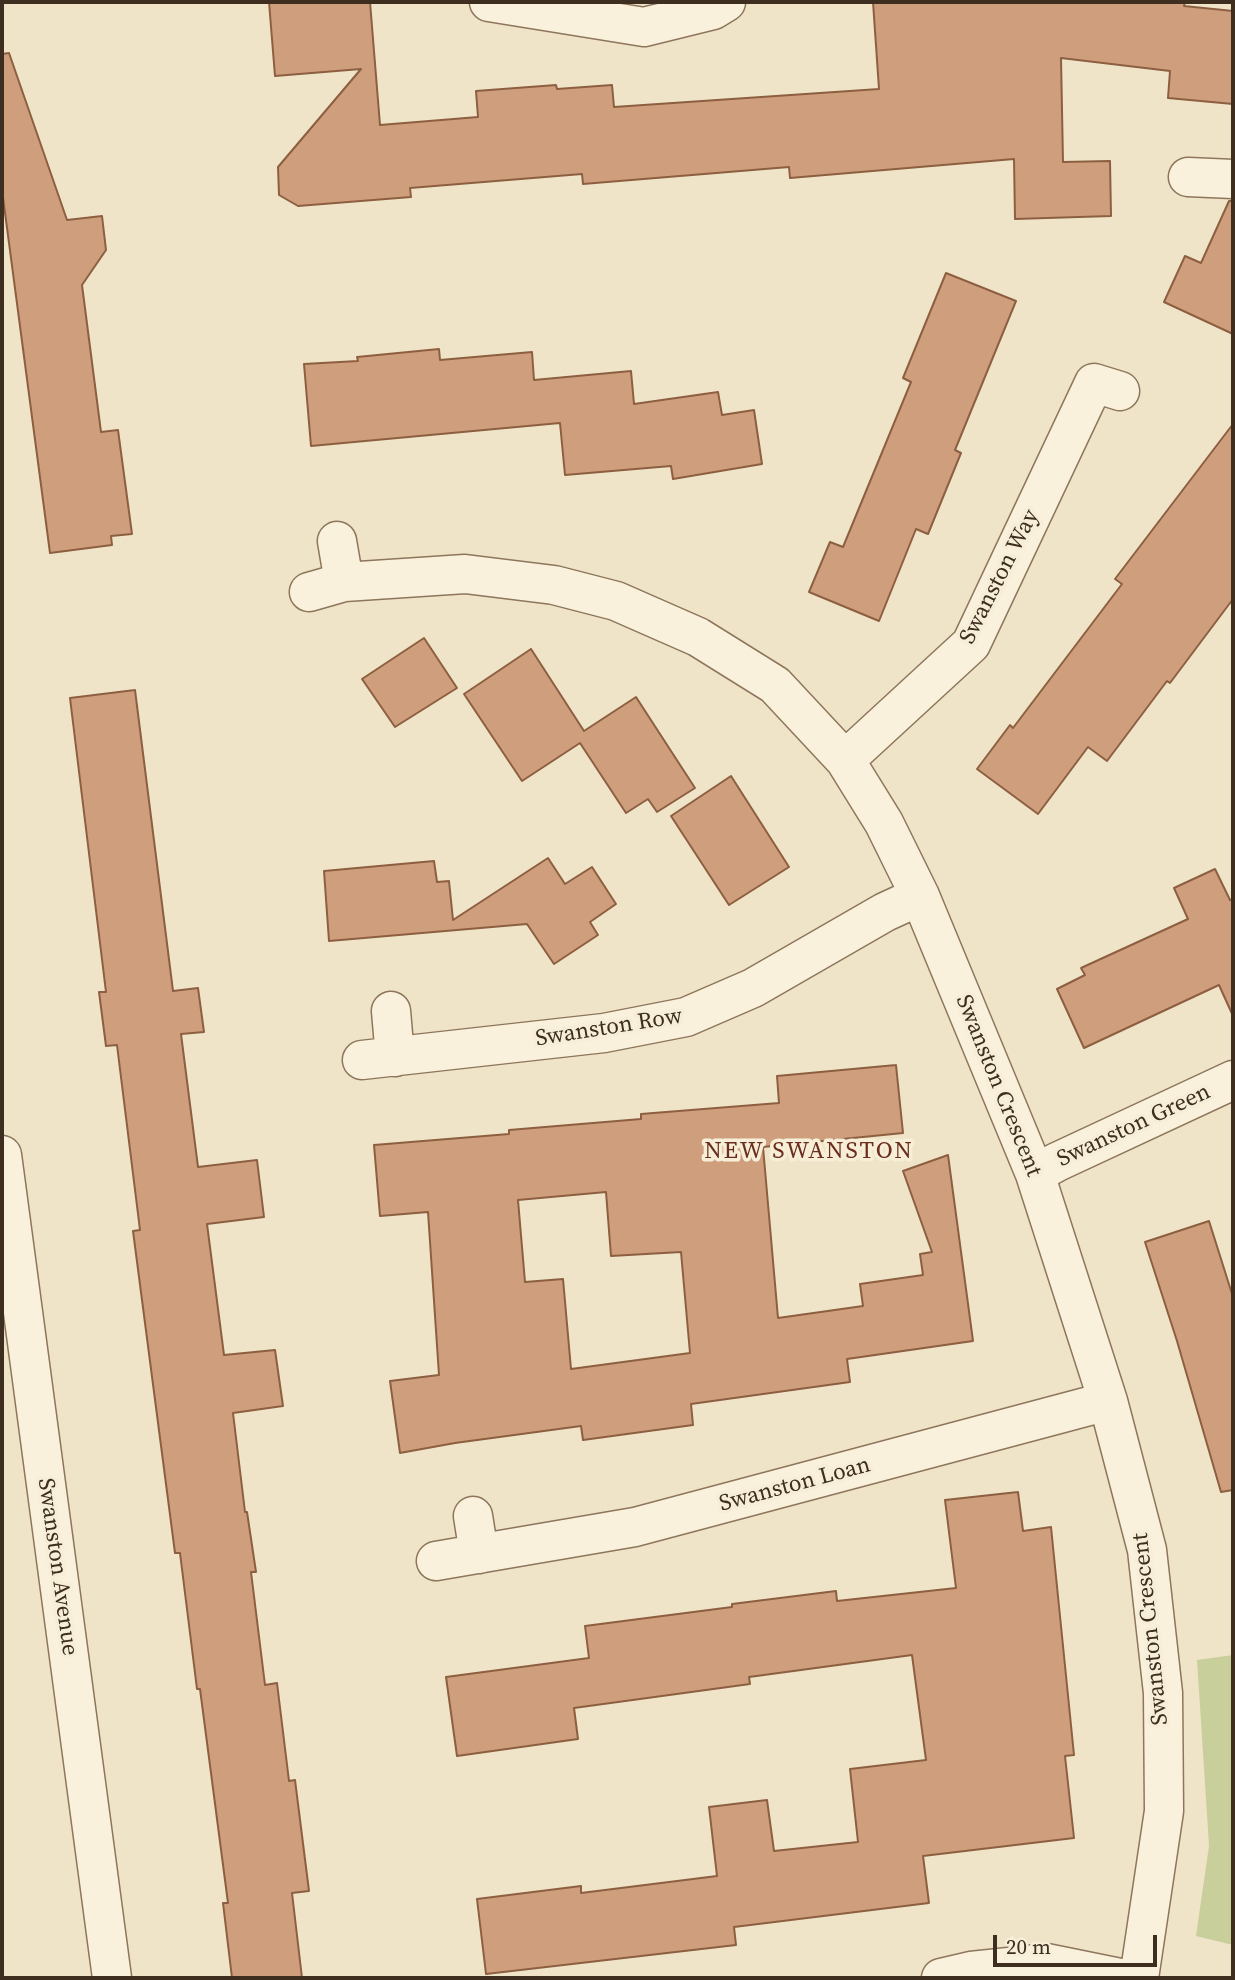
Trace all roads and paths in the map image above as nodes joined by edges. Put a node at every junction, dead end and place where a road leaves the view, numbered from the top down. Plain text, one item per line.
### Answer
1 (489, 2) edge
2 (726, 2) edge
3 (1188, 177) dead end
4 (1233, 179) edge
5 (1120, 391) dead end
6 (337, 541) dead end
7 (845, 760) junction
8 (920, 896) junction
9 (391, 1011) dead end
10 (1233, 1080) edge
11 (2, 1155) edge
12 (1035, 1174) junction
13 (1108, 1401) junction
14 (473, 1516) dead end
15 (479, 1554) junction
16 (436, 1561) dead end
17 (112, 1978) edge
18 (940, 1978) edge
19 (1121, 1978) edge
20 (1139, 1978) edge

1 - 2 street
3 - 4 street
5 - 7 street, Swanston Way
6 - 7 street, Swanston Crescent
7 - 8 street, Swanston Crescent
8 - 9 street, Swanston Row
8 - 12 street, Swanston Crescent
10 - 12 street, Swanston Green
11 - 17 street, Swanston Avenue
12 - 13 street, Swanston Crescent
13 - 15 street, Swanston Loan
13 - 20 street, Swanston Crescent
14 - 15 street
15 - 16 street, Swanston Loan
18 - 19 street

